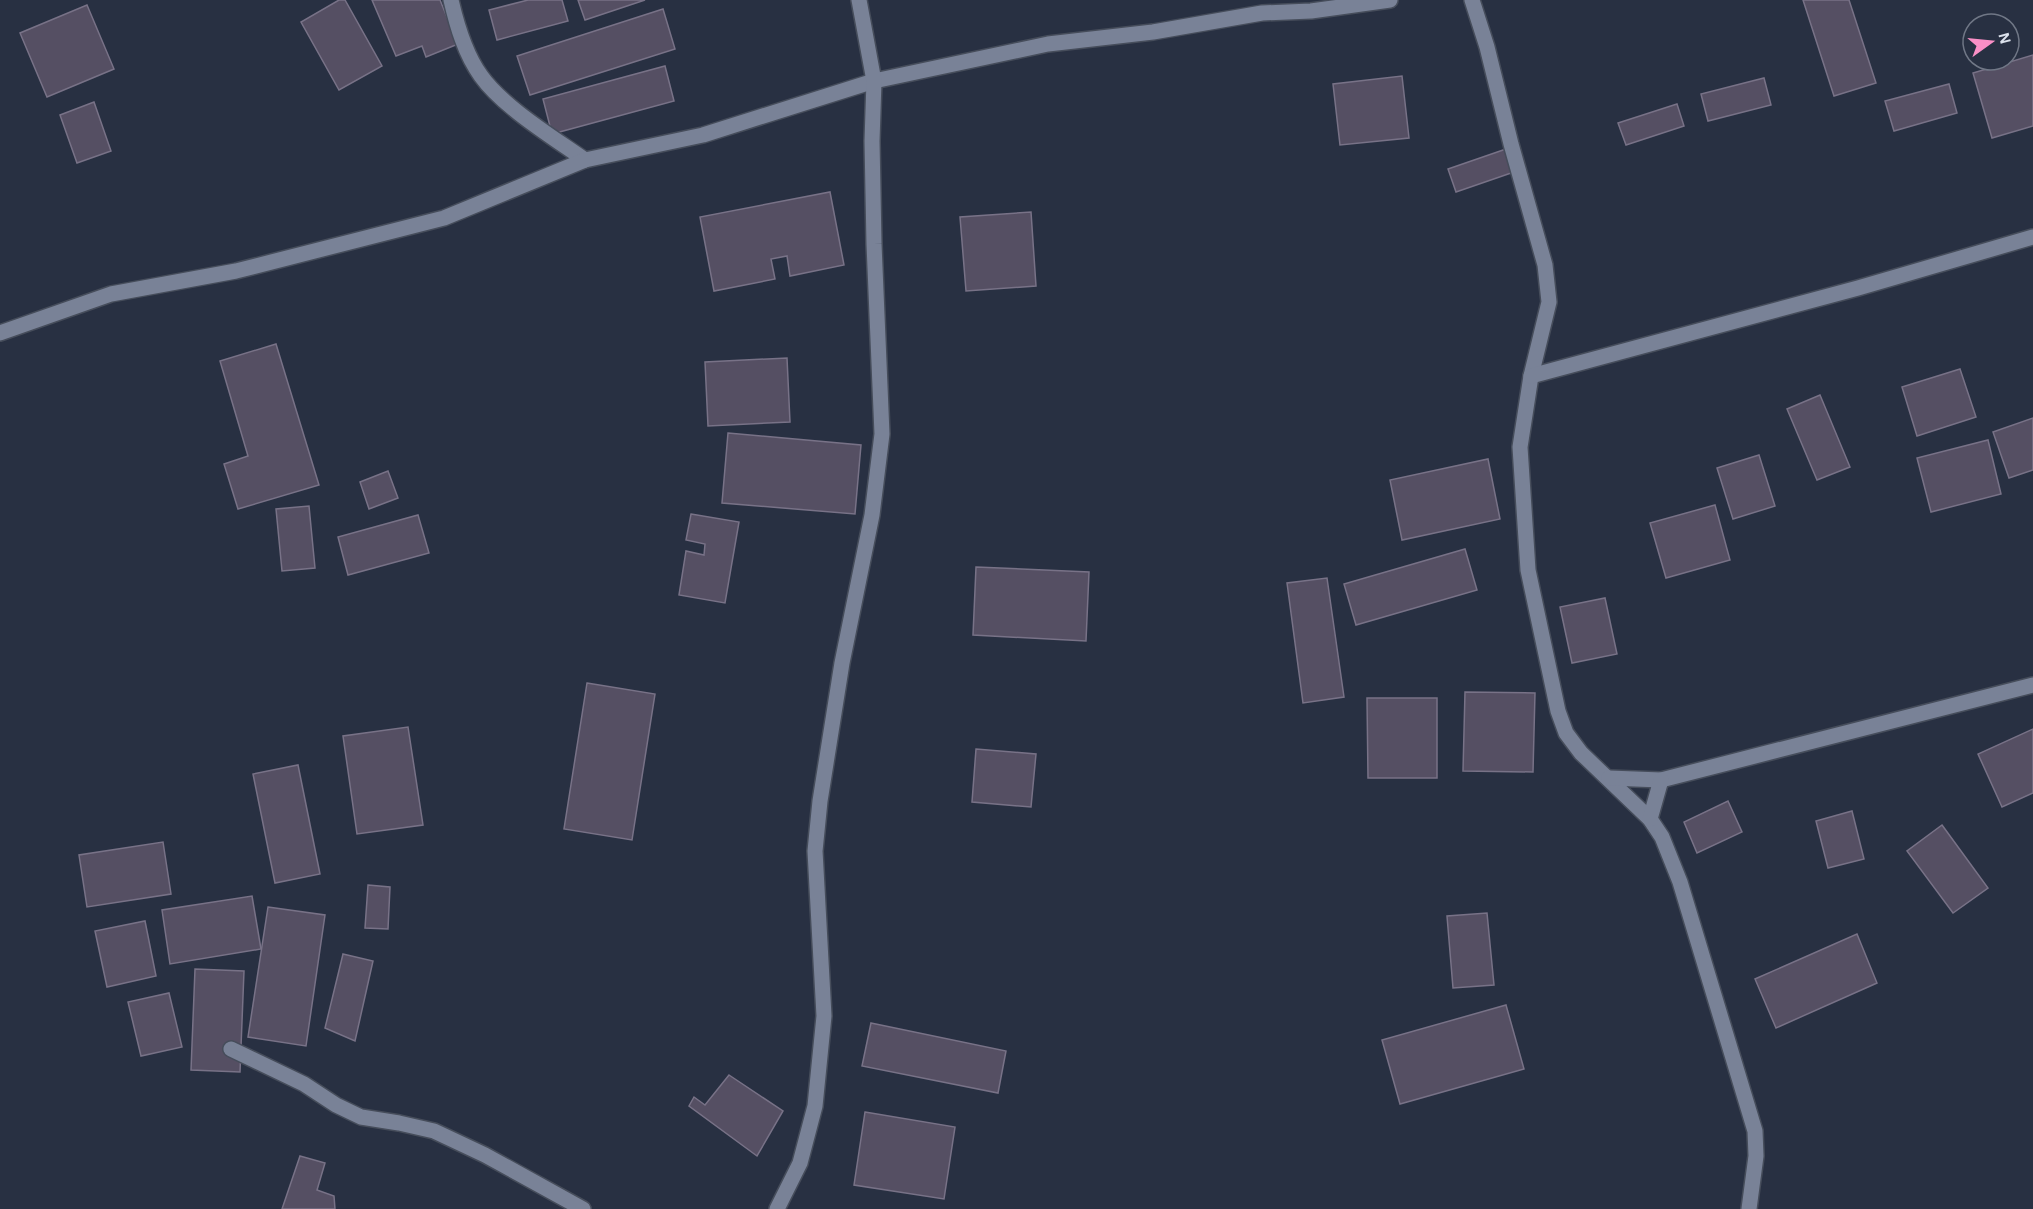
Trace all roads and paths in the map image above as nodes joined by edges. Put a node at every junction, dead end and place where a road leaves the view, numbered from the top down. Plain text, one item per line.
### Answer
1 (451, 0) edge
2 (859, 0) edge
3 (1390, 0) edge
4 (1472, 0) edge
5 (874, 81) junction
6 (585, 160) junction
7 (2033, 237) edge
8 (0, 333) edge
9 (1531, 376) junction
10 (2033, 685) edge
11 (1609, 778) junction
12 (1661, 780) junction
13 (1650, 819) junction
14 (231, 1049) dead end
15 (583, 1209) edge
16 (777, 1209) edge
17 (1749, 1209) edge

1 - 6 street
2 - 5 street
3 - 5 street
4 - 9 street
5 - 6 street
5 - 16 street
6 - 8 street
7 - 9 street
9 - 11 street
10 - 12 street
11 - 12 street
11 - 13 street
12 - 13 street
13 - 17 street
14 - 15 street

